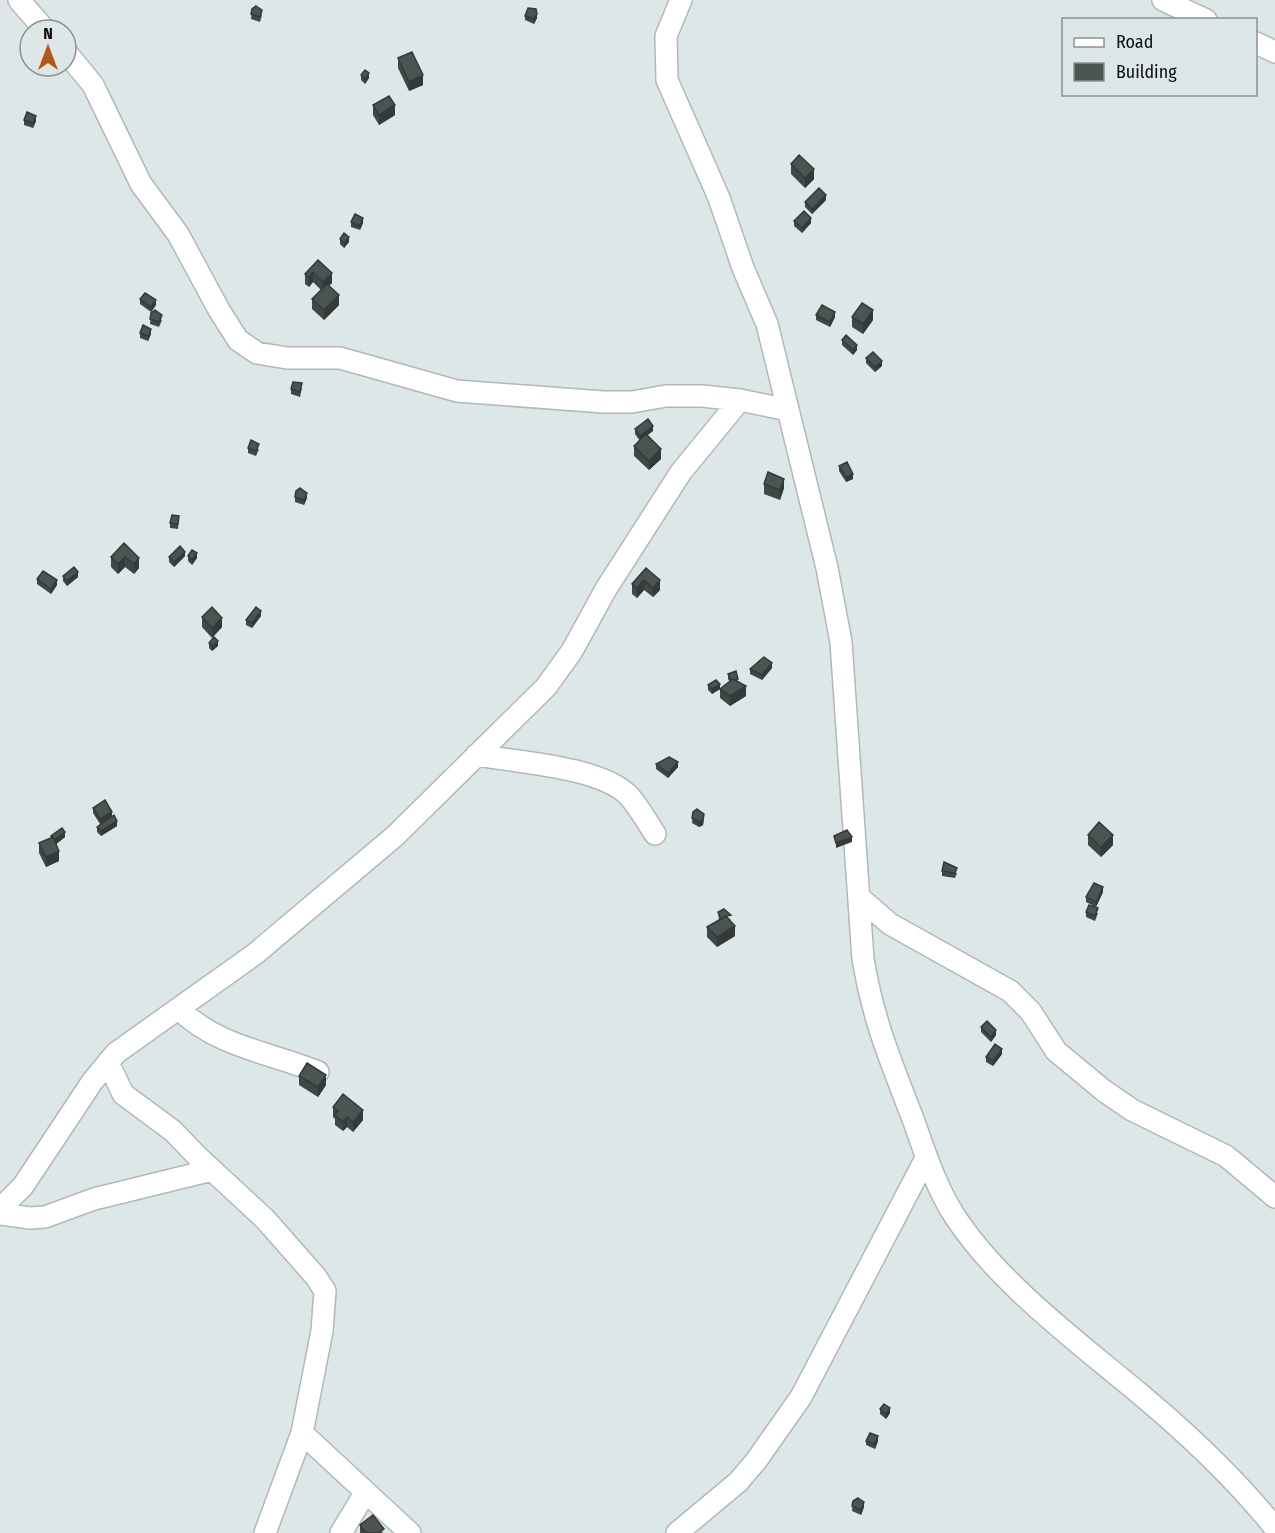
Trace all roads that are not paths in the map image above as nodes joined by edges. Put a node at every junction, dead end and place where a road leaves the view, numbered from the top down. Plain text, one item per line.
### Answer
1 (19, 0) edge
2 (681, 0) edge
3 (1163, 0) edge
4 (35, 18) edge
5 (1202, 18) edge
6 (1257, 43) edge
7 (1275, 52) edge
8 (78, 67) edge
9 (740, 400) junction
10 (789, 410) junction
11 (476, 755) junction
12 (655, 834) dead end
13 (861, 898) junction
14 (179, 1009) junction
15 (108, 1062) junction
16 (318, 1072) edge
17 (926, 1158) junction
18 (212, 1170) junction
19 (1275, 1197) edge
20 (1, 1209) edge
21 (302, 1433) junction
22 (365, 1493) junction
23 (1275, 1528) edge
24 (265, 1533) edge
25 (341, 1533) edge
26 (410, 1533) edge
27 (677, 1533) edge

1 - 4 street
2 - 10 street
3 - 5 street
6 - 7 street
8 - 9 street
9 - 10 street
9 - 11 street
10 - 13 street
11 - 12 street
11 - 14 street
13 - 17 street
13 - 19 street
14 - 15 street
14 - 16 street
15 - 18 street
15 - 20 street
17 - 23 street
17 - 27 street
18 - 20 street
18 - 21 street
21 - 22 street
21 - 24 street
22 - 25 street
22 - 26 street

